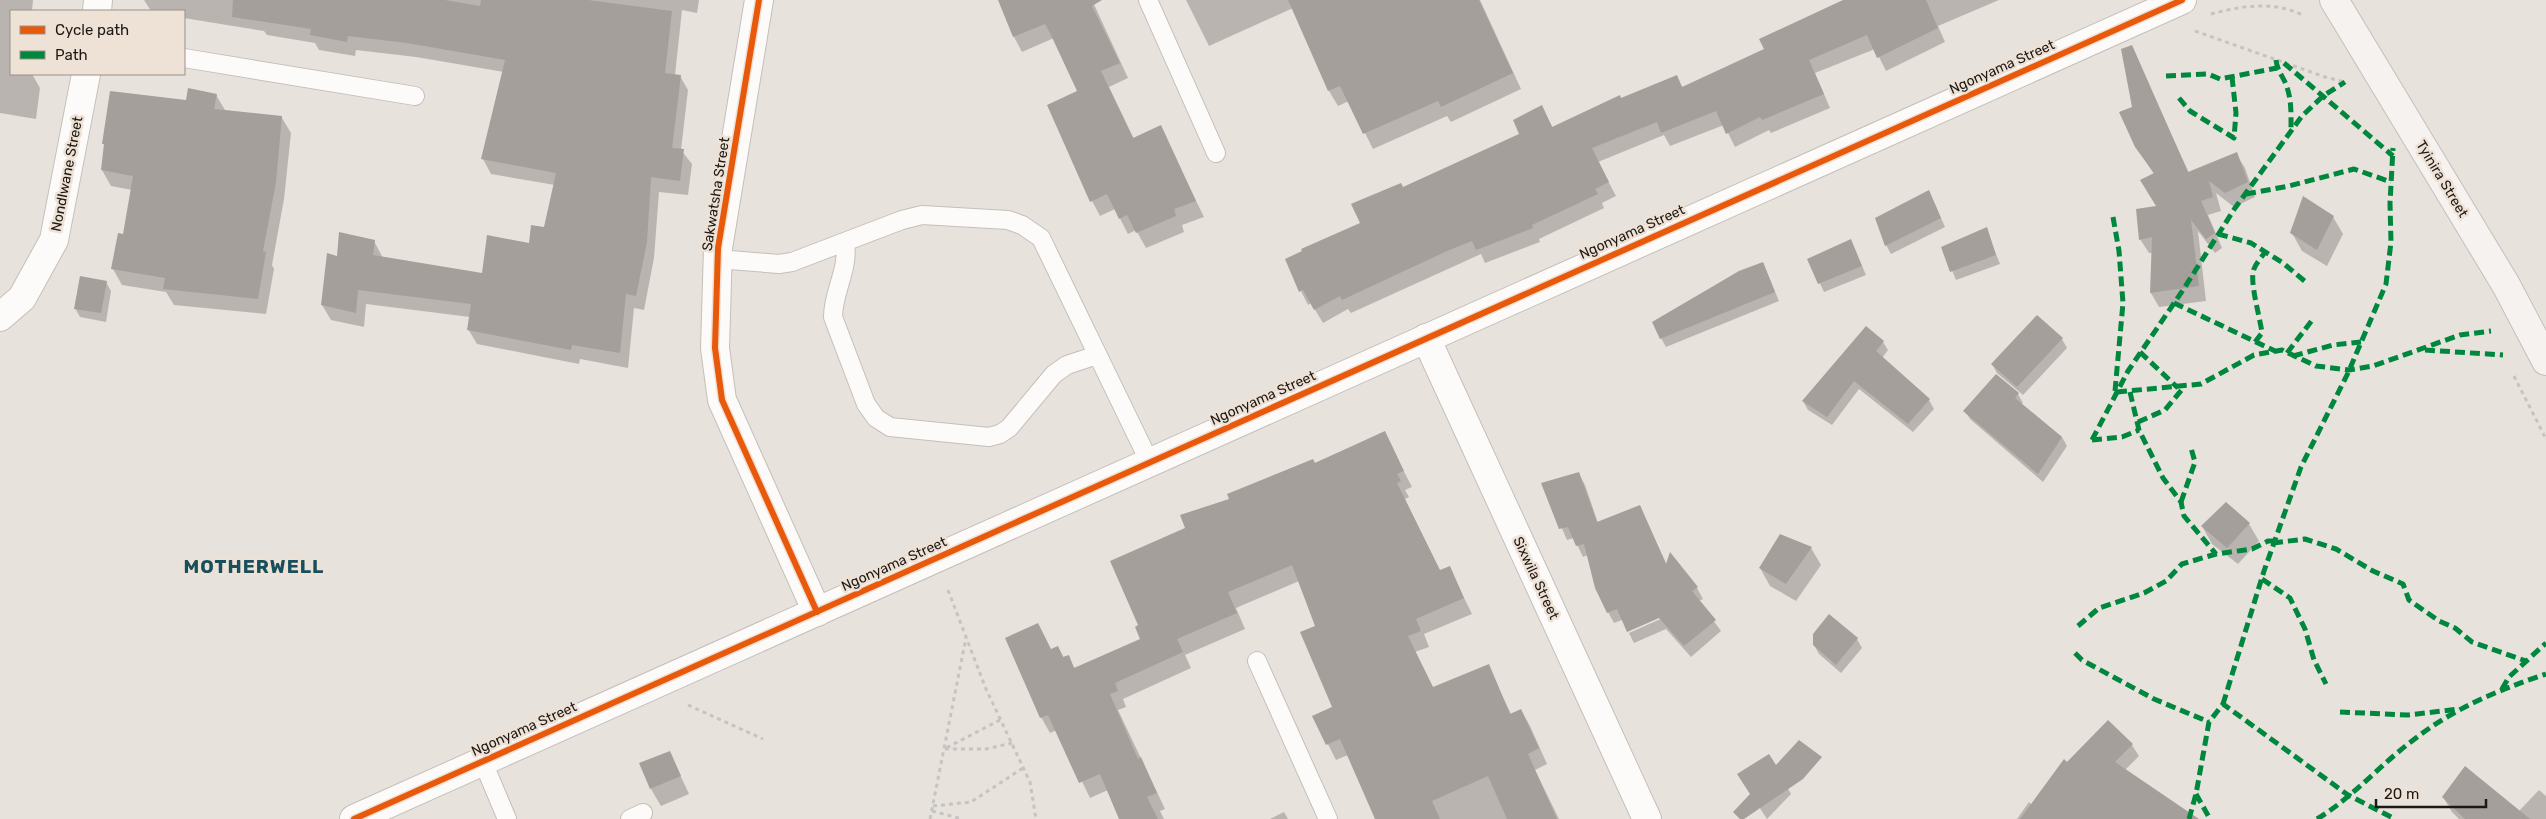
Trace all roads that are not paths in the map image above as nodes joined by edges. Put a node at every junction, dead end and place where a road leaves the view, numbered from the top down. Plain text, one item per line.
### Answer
1 (759, 0) edge
2 (1148, 0) edge
3 (2182, 0) edge
4 (2334, 0) edge
5 (185, 58) edge
6 (86, 75) edge
7 (415, 96) dead end
8 (1216, 153) dead end
9 (845, 244) junction
10 (718, 259) junction
11 (0, 317) edge
12 (1426, 338) junction
13 (1097, 355) junction
14 (2546, 361) edge
15 (1150, 464) junction
16 (817, 612) junction
17 (1257, 661) dead end
18 (483, 762) junction
19 (354, 819) edge
20 (507, 819) edge
21 (1328, 819) edge
22 (1647, 819) edge

1 - 10 street, Sakwatsha Street
2 - 8 lane
3 - 12 street, Ngonyama Street
4 - 14 street, Tyinira Street
5 - 7 lane
6 - 11 street, Nondlwane Street
9 - 10 lane
9 - 13 lane
9 - 13 lane
10 - 16 street, Sakwatsha Street
12 - 15 street, Ngonyama Street
12 - 22 street, Sixwila Street
13 - 15 lane
15 - 16 street, Ngonyama Street
16 - 18 street, Ngonyama Street
17 - 21 lane
18 - 19 street, Ngonyama Street
18 - 20 lane

